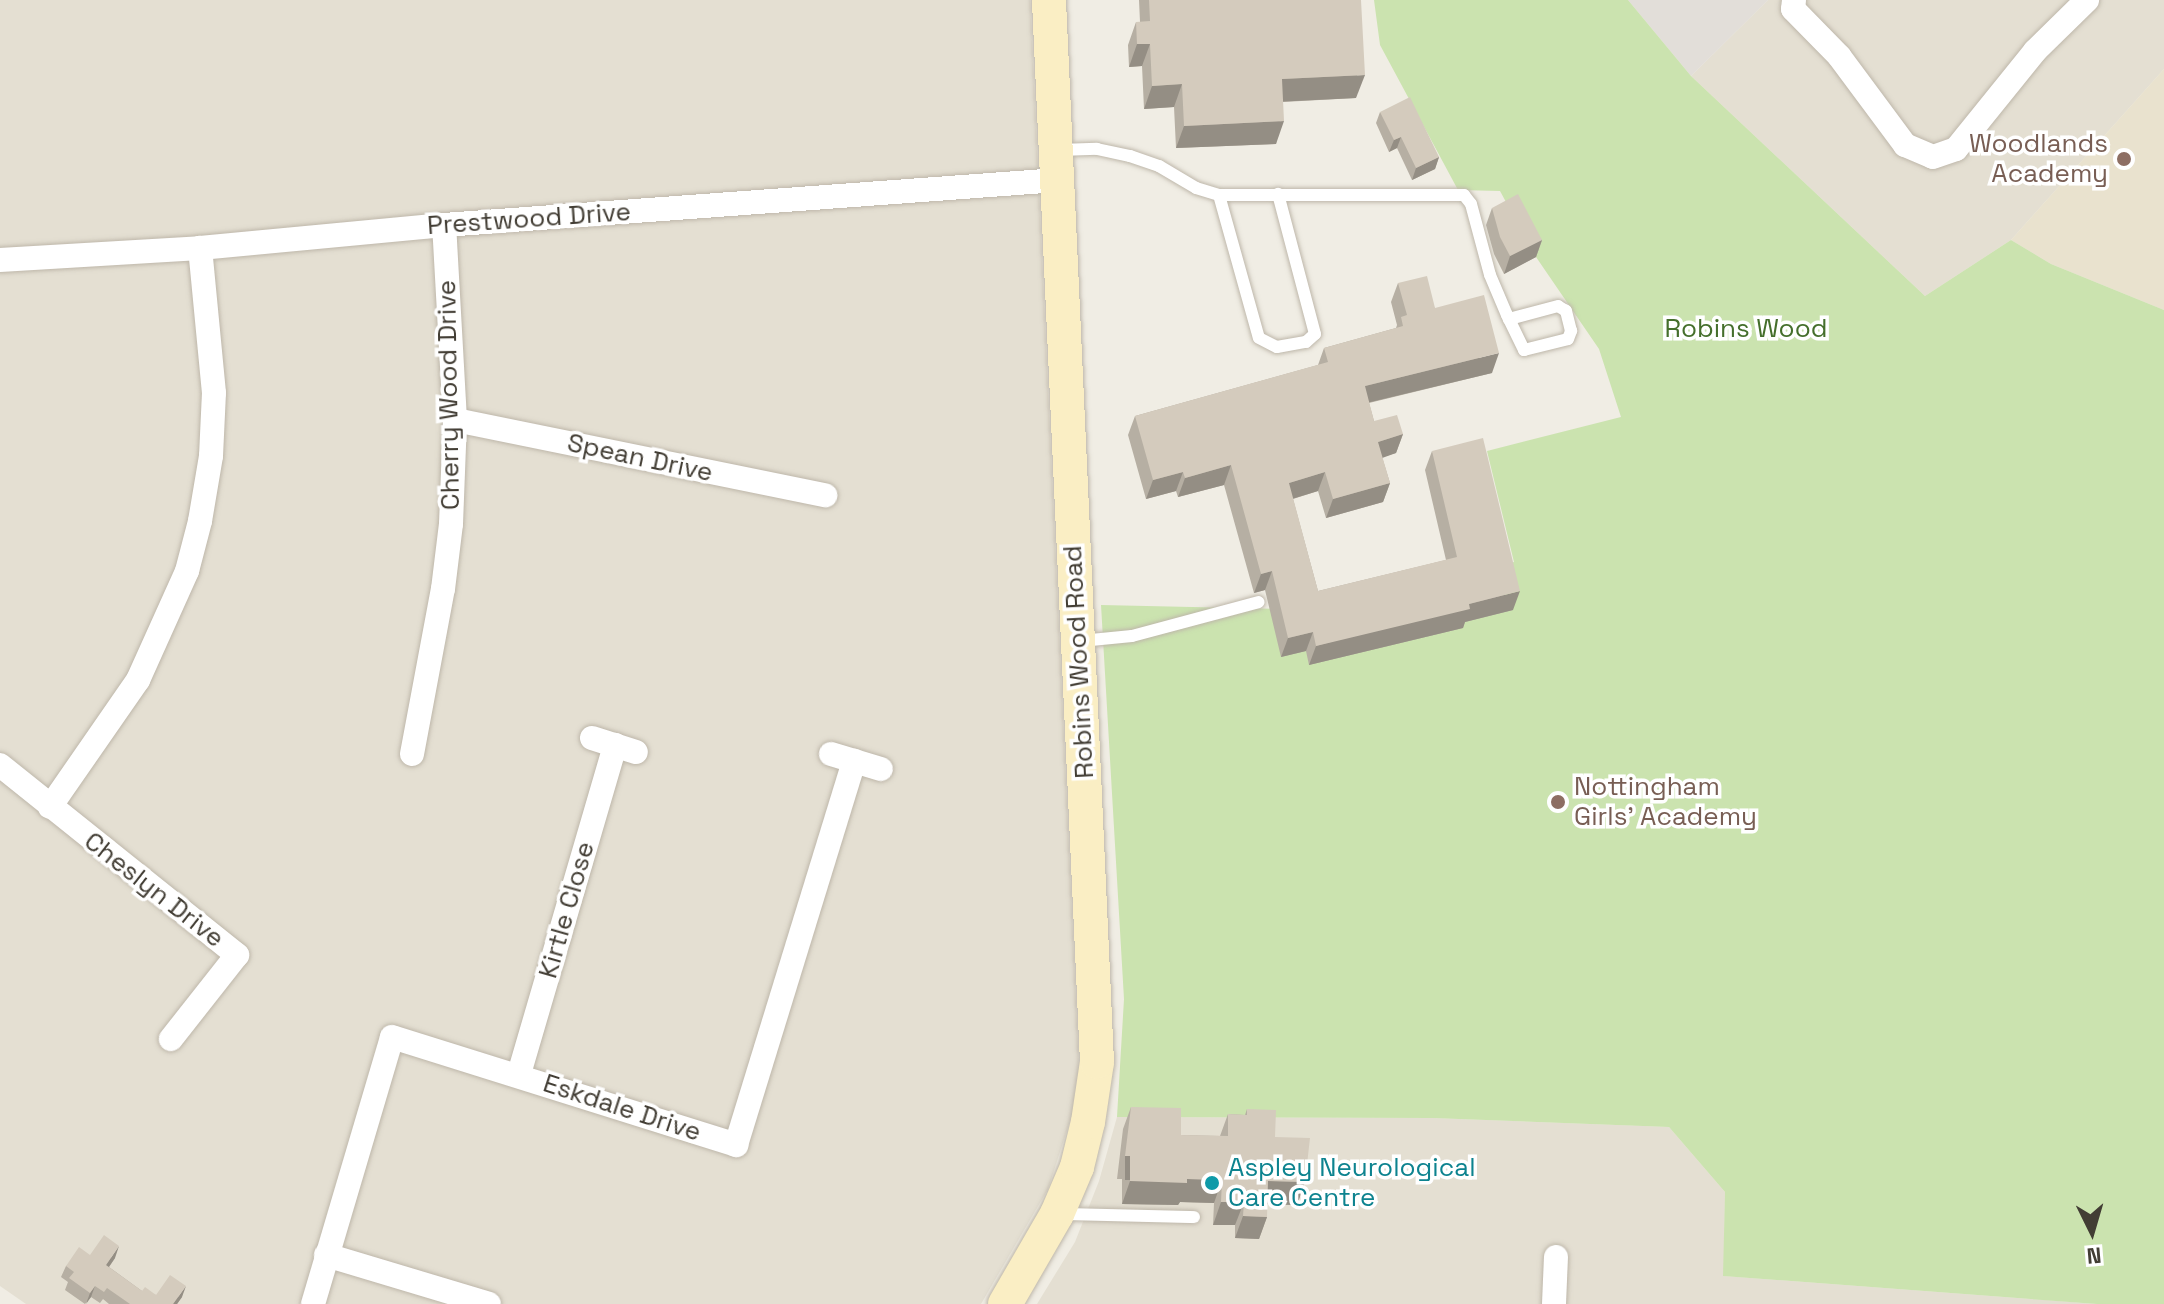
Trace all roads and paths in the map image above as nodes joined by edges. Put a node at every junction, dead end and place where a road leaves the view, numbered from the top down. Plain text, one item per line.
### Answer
1 (1049, 0) edge
2 (2081, 2) edge
3 (1794, 5) edge
4 (1057, 165) junction
5 (1278, 194) junction
6 (1219, 195) junction
7 (444, 225) junction
8 (200, 248) junction
9 (0, 260) edge
10 (1509, 319) junction
11 (455, 420) junction
12 (825, 495) dead end
13 (1259, 602) dead end
14 (1078, 641) junction
15 (614, 745) dead end
16 (412, 754) dead end
17 (0, 765) edge
18 (881, 769) dead end
19 (50, 807) junction
20 (183, 1036) dead end
21 (519, 1074) junction
22 (1057, 1214) junction
23 (1194, 1217) dead end
24 (326, 1255) junction
25 (1556, 1257) dead end
26 (313, 1304) edge
27 (489, 1304) edge
28 (1005, 1304) edge
29 (1554, 1304) edge

1 - 4 street, Robins Wood Road
2 - 3 street
4 - 6 lane
4 - 7 street, Prestwood Drive
4 - 14 street, Robins Wood Road
5 - 6 lane
5 - 6 lane
5 - 10 lane
7 - 8 street, Prestwood Drive
7 - 11 street, Cherry Wood Drive
8 - 9 street, Prestwood Drive
8 - 19 street
10 - 10 lane
11 - 12 street, Spean Drive
11 - 16 street, Cherry Wood Drive
13 - 14 lane
14 - 22 street, Robins Wood Road
15 - 21 street, Kirtle Close
17 - 19 street, Cheslyn Drive
18 - 21 street, Eskdale Drive
19 - 20 street, Cheslyn Drive
21 - 24 street, Eskdale Drive
22 - 23 lane
22 - 28 street, Robins Wood Road
24 - 26 street, Eskdale Drive
24 - 27 street
25 - 29 street

